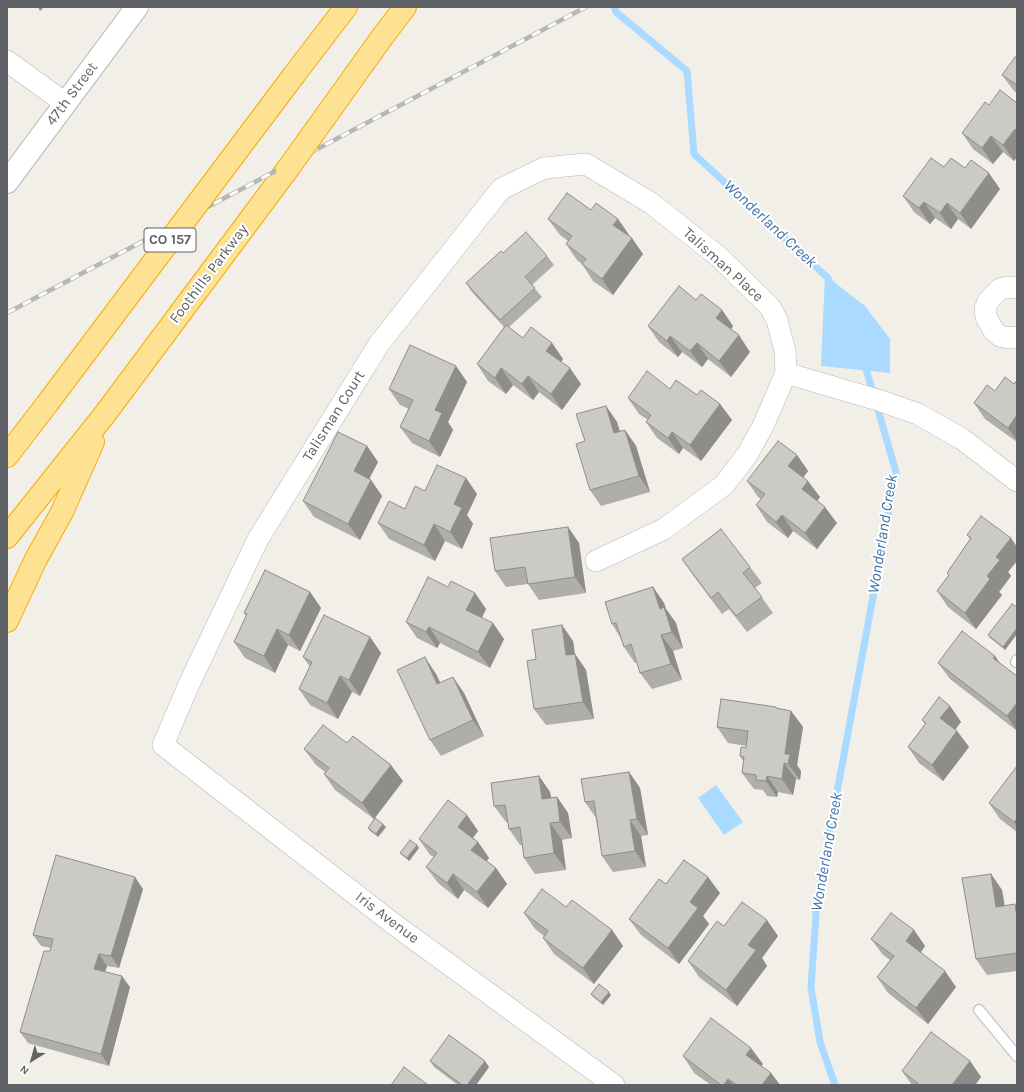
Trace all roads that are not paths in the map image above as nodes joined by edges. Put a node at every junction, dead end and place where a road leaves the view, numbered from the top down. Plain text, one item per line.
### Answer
1 (137, 7) edge
2 (346, 7) edge
3 (405, 7) edge
4 (7, 61) edge
5 (65, 103) junction
6 (586, 164) joint
7 (7, 182) edge
8 (1017, 288) edge
9 (1017, 337) edge
10 (786, 373) junction
11 (105, 414) junction
12 (7, 456) edge
13 (1017, 481) edge
14 (7, 537) edge
15 (596, 561) dead end
16 (7, 621) edge
17 (163, 745) joint
18 (980, 1010) dead end
19 (1017, 1056) edge
20 (614, 1085) edge

1 - 5 street, 47th Street
2 - 12 highway, CO 157, bridge
3 - 11 highway, Foothills Parkway, bridge
4 - 5 street
5 - 7 street, 47th Street
6 - 10 street, Talisman Place
6 - 17 street, Talisman Court
8 - 9 street
10 - 13 street
10 - 15 street, Talisman Place
11 - 14 highway, Foothills Parkway
11 - 16 highway
17 - 20 street, Iris Avenue
18 - 19 lane

